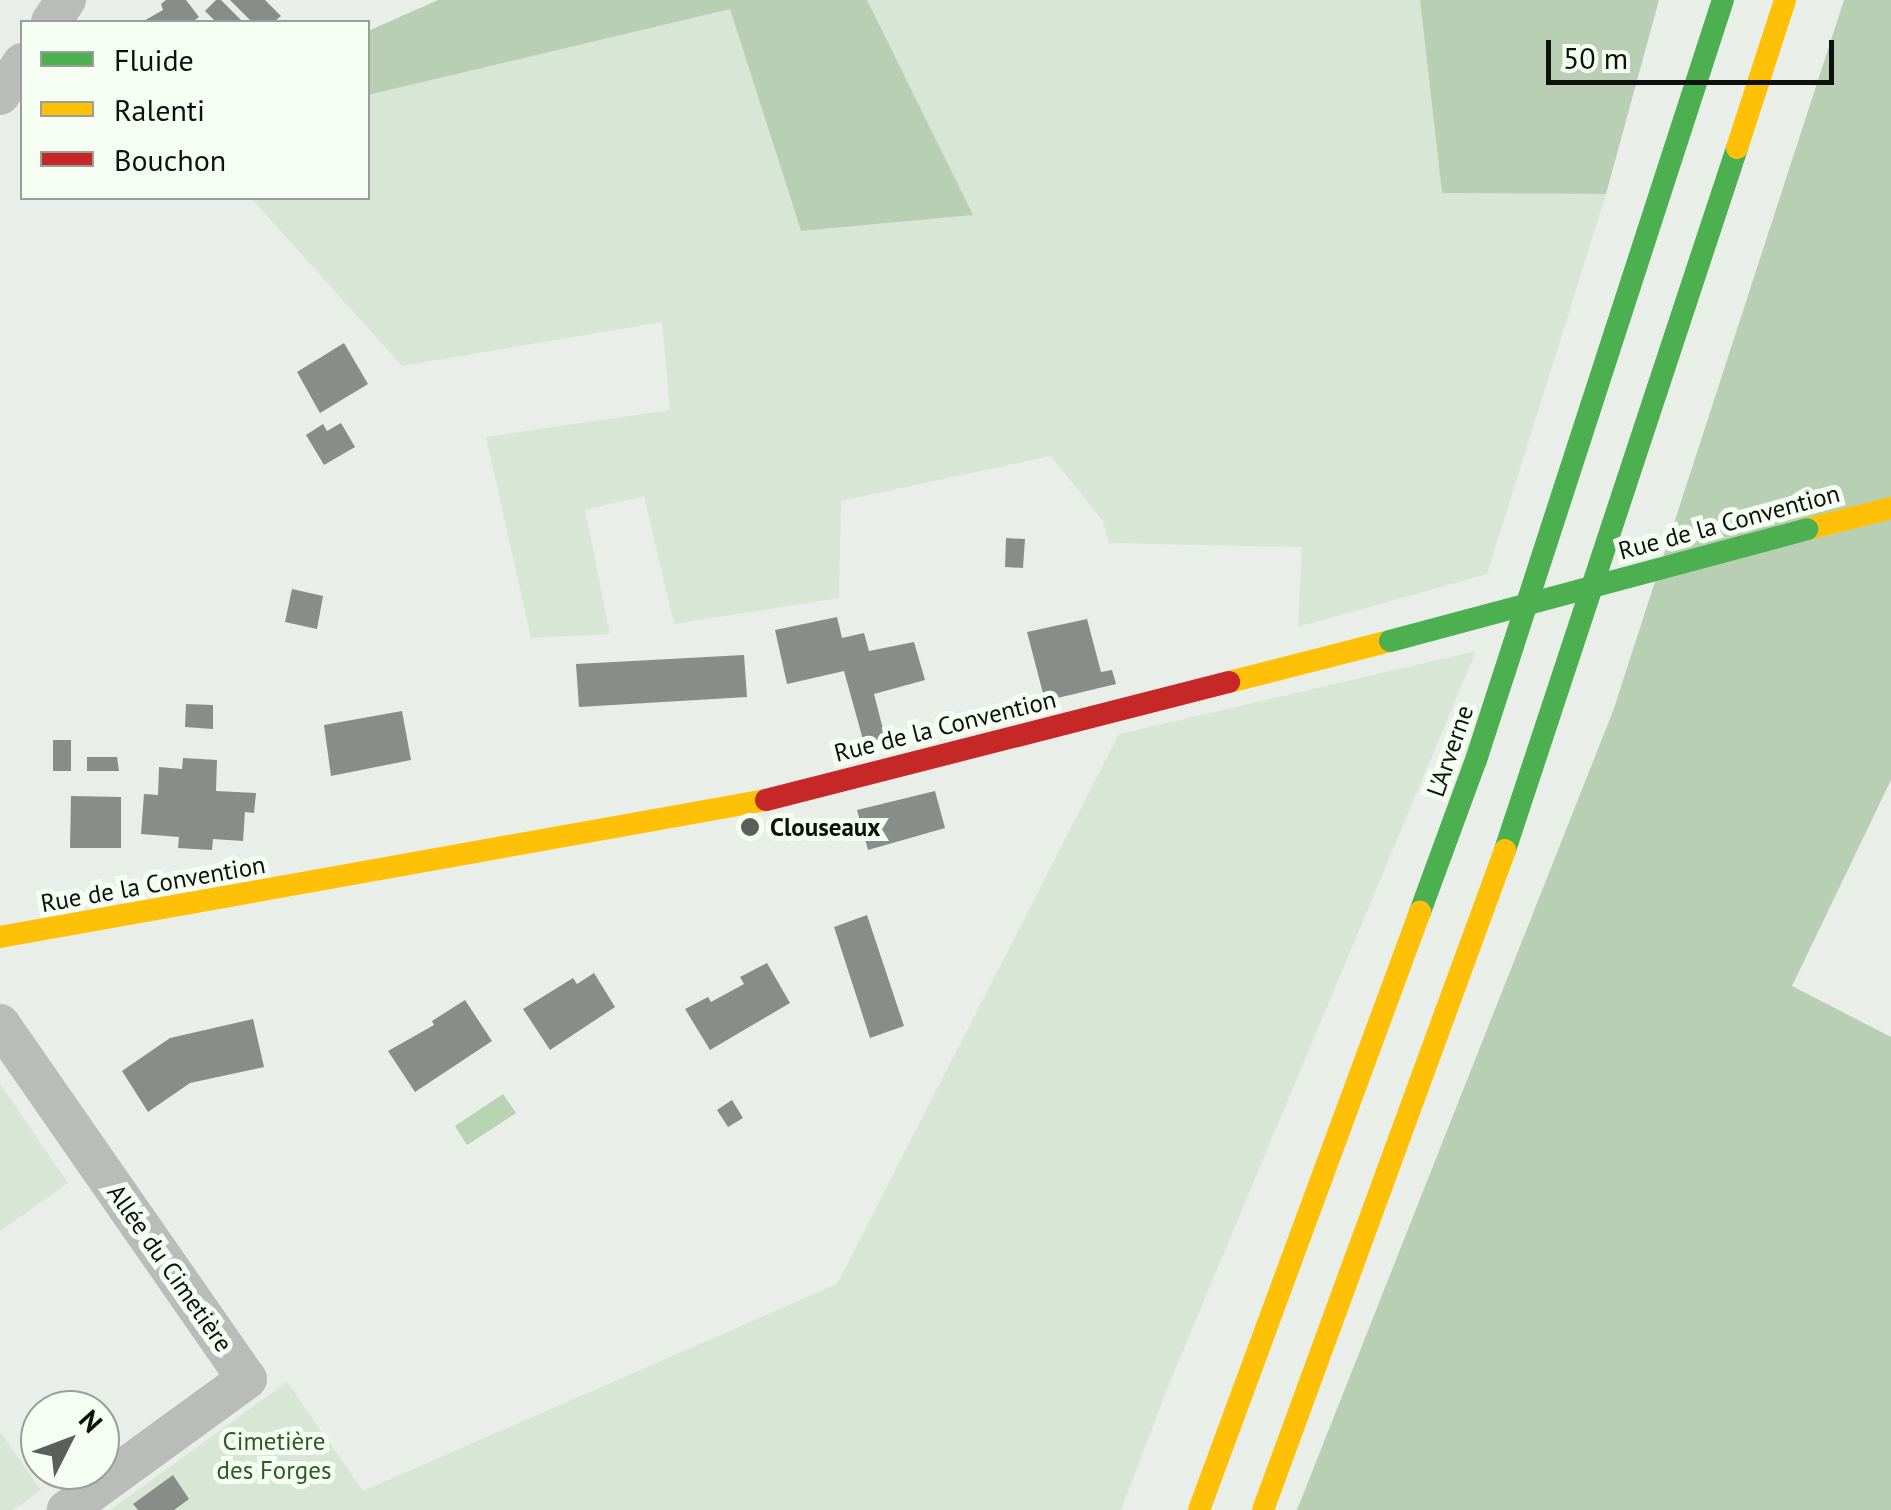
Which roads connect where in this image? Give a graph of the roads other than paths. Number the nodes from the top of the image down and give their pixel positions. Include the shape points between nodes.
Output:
1 (1724, 0) edge
2 (1786, 0) edge
3 (20, 66) edge
4 (0, 95) edge
5 (1891, 508) edge
6 (0, 937) edge
7 (0, 1024) edge
8 (67, 1510) edge
9 (1200, 1510) edge
10 (1262, 1510) edge

1 - 9 main road, L'Arverne via 1476,760
2 - 10 main road via 1541,750
3 - 4 street
5 - 6 main road, Rue de la Convention, bridge via 756,803
7 - 8 street, Allée du Cimetière via 247,1379

